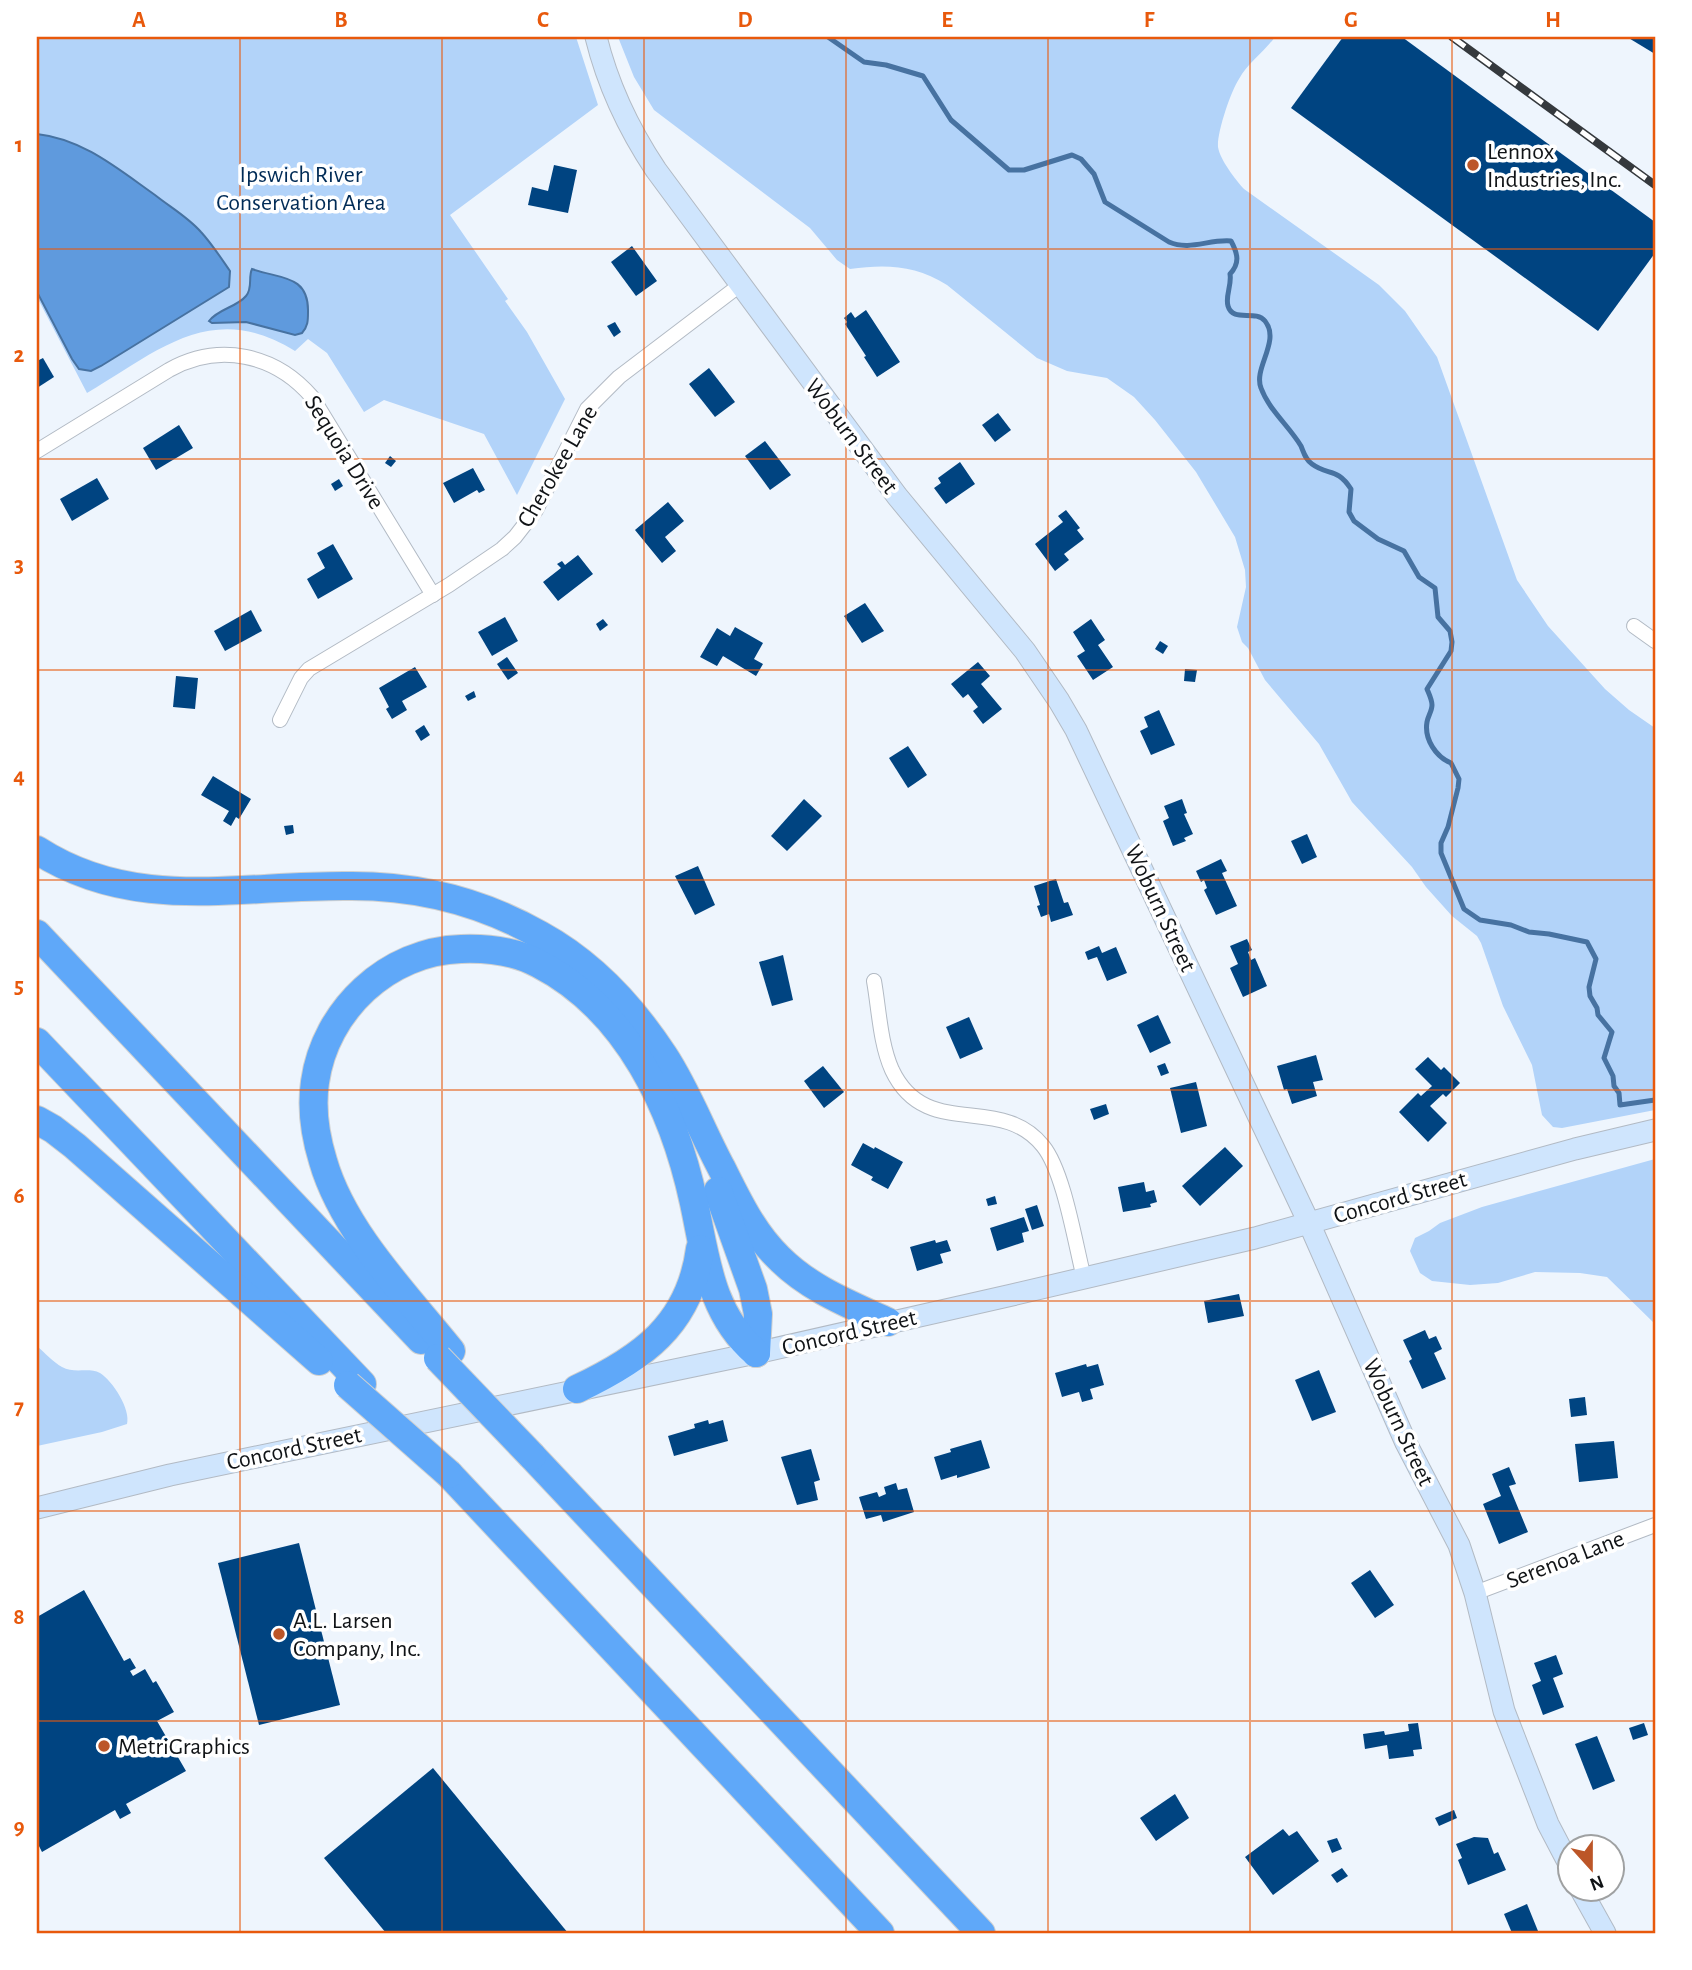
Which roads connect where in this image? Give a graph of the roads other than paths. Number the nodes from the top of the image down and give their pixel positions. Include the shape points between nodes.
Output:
1 (596, 37) edge
2 (740, 285) junction
3 (37, 451) edge
4 (433, 595) junction
5 (1634, 626) dead end
6 (1655, 641) edge
7 (280, 720) dead end
8 (37, 850) edge
9 (37, 934) edge
10 (874, 981) dead end
11 (37, 1042) edge
12 (696, 1119) junction
13 (37, 1120) edge
14 (1655, 1130) edge
15 (1309, 1223) junction
16 (701, 1243) junction
17 (1084, 1278) junction
18 (888, 1322) junction
19 (756, 1353) junction
20 (444, 1354) junction
21 (355, 1384) junction
22 (577, 1389) junction
23 (37, 1508) edge
24 (1655, 1525) edge
25 (1475, 1593) junction
26 (1556, 1839) edge
27 (1589, 1904) edge
28 (880, 1933) edge
29 (981, 1933) edge
30 (1605, 1933) edge

1 - 2 street, Woburn Street via 614,96 640,147
2 - 4 street, Cherokee Lane via 602,393 580,418 536,510 521,530 483,564
2 - 15 street, Woburn Street via 897,496 1007,629 1059,701 1114,807
3 - 4 street, Sequoia Drive via 188,361 219,354 261,360 289,375 312,397
4 - 7 street, Cherokee Lane via 309,669
5 - 6 street
8 - 12 highway via 84,874 149,890 389,887 438,895 496,913 561,947 607,986 664,1057
9 - 20 highway
10 - 17 street via 888,1061 909,1093 942,1113 990,1116 1014,1123 1034,1136 1049,1154 1059,1176
11 - 21 highway
12 - 18 highway via 747,1217 778,1257 821,1291
12 - 19 highway via 753,1289 758,1314
13 - 21 highway via 75,1146
14 - 15 street, Concord Street
15 - 17 street, Concord Street
15 - 25 street, Woburn Street via 1406,1443 1460,1545
16 - 19 highway via 727,1320
16 - 20 highway via 684,1163 666,1108 639,1059 588,999 553,971 502,951 452,949 408,961 372,983 337,1022 317,1071 314,1124 323,1162 347,1215
16 - 22 highway via 690,1287 664,1332 631,1361
17 - 18 street, Concord Street
18 - 19 street, Concord Street
19 - 22 street, Concord Street
20 - 29 highway, bridge via 676,1612
21 - 28 highway, bridge via 449,1474
22 - 23 street, Concord Street via 183,1472
24 - 25 street, Serenoa Lane
25 - 26 street, Woburn Street via 1512,1734
27 - 30 street

